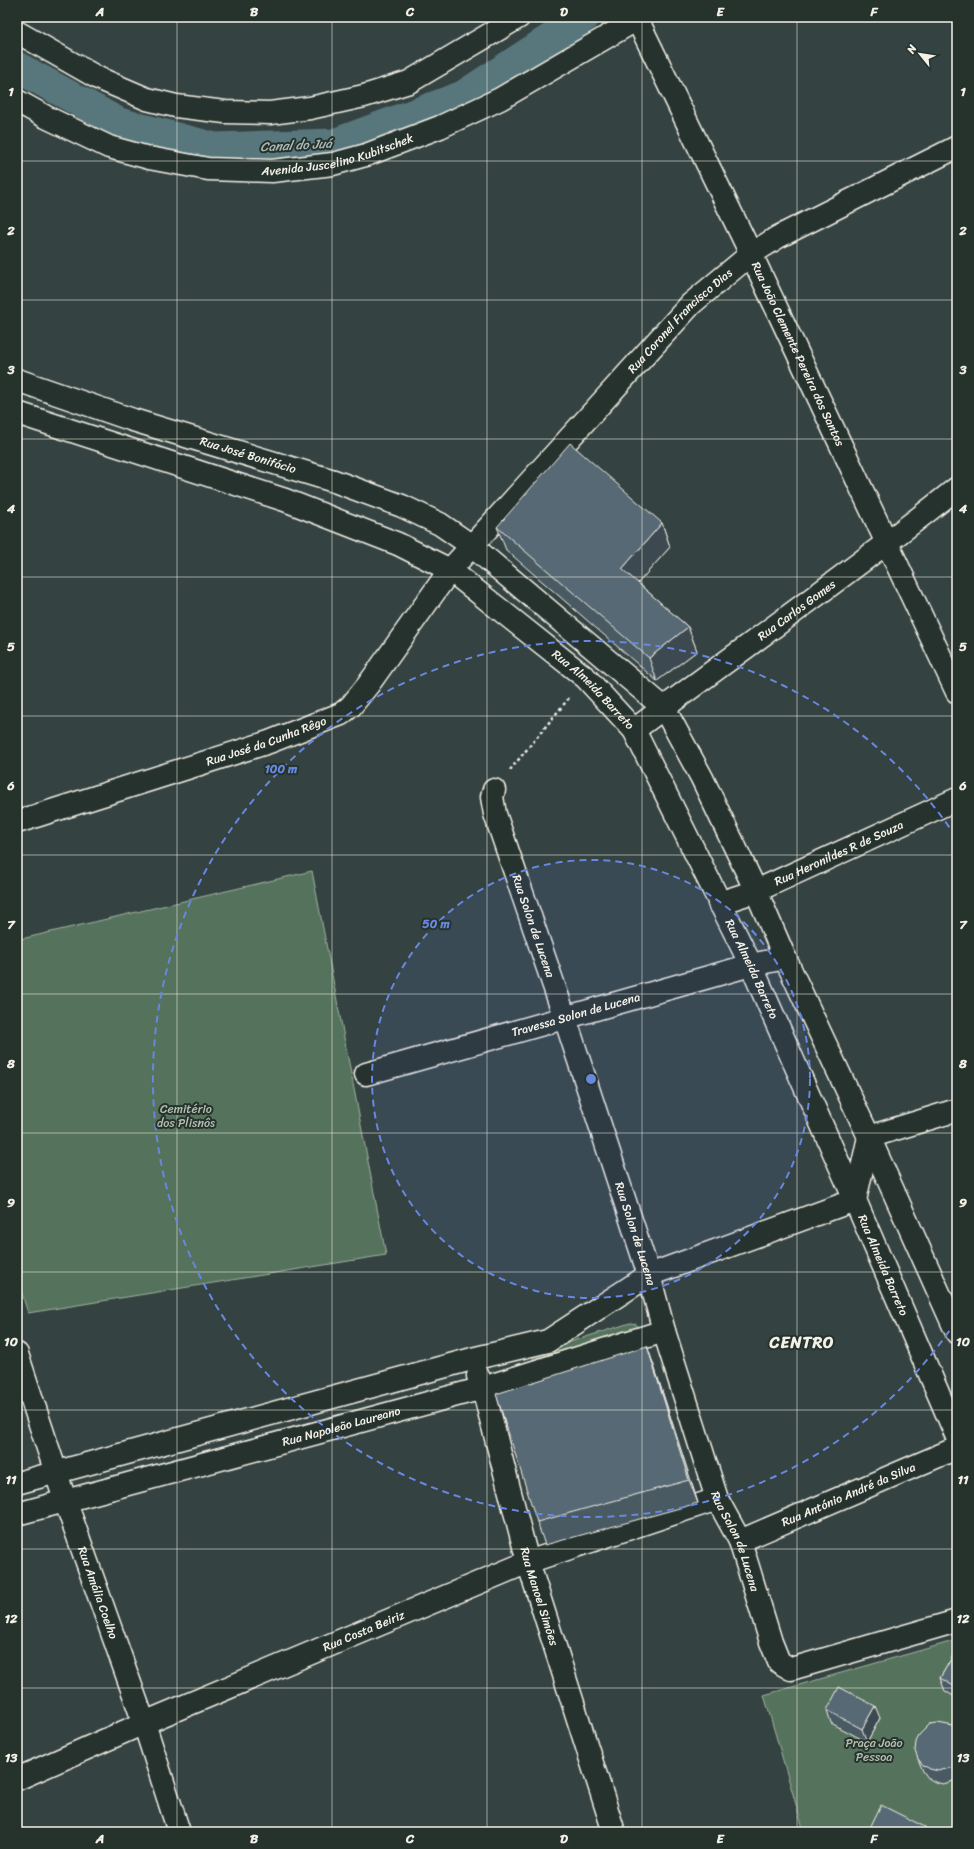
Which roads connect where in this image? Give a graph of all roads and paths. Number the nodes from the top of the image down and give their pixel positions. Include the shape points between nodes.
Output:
1 (519, 17) edge
2 (638, 18) edge
3 (17, 32) edge
4 (17, 101) edge
5 (957, 148) edge
6 (751, 254) junction
7 (17, 380) edge
8 (17, 413) edge
9 (133, 420) junction
10 (123, 448) junction
11 (957, 488) edge
12 (887, 544) junction
13 (472, 546) junction
14 (450, 570) junction
15 (586, 678) junction
16 (957, 692) edge
17 (664, 708) junction
18 (634, 730) junction
19 (494, 790) joint
20 (957, 799) edge
21 (17, 822) edge
22 (756, 891) junction
23 (720, 903) junction
24 (785, 958) junction
25 (751, 965) junction
26 (565, 1018) junction
27 (366, 1074) dead end
28 (957, 1110) edge
29 (869, 1137) junction
30 (855, 1200) junction
31 (649, 1275) junction
32 (664, 1331) junction
33 (957, 1333) edge
34 (17, 1354) edge
35 (472, 1359) junction
36 (483, 1388) junction
37 (957, 1437) edge
38 (957, 1448) edge
39 (56, 1471) junction
40 (17, 1483) edge
41 (717, 1499) junction
42 (65, 1500) junction
43 (17, 1514) edge
44 (740, 1541) junction
45 (528, 1562) junction
46 (957, 1621) edge
47 (144, 1723) junction
48 (17, 1779) edge
49 (179, 1832) edge
50 (614, 1832) edge

1 - 3 street via 409,82 310,108 270,113 226,112 176,106 147,99 98,78
2 - 4 street, Avenida Juscelino Kubitschek via 500,99 440,127 366,155 333,164 272,171 208,169 150,158 109,146
2 - 6 street, Rua João Clemente Pereira dos Santos
5 - 6 street, Rua Coronel Francisco Dias via 778,237
6 - 12 street, Rua João Clemente Pereira dos Santos
6 - 13 street, Rua Coronel Francisco Dias via 691,304
7 - 9 street, Rua José Bonifácio
8 - 10 street
9 - 10 street
9 - 13 street, Rua José Bonifácio via 340,484 402,506 440,524
10 - 14 street via 285,500 398,544
11 - 12 street, Rua Carlos Gomes
12 - 16 street, Rua João Clemente Pereira dos Santos
12 - 17 street, Rua Carlos Gomes
13 - 14 street, Rua Coronel Francisco Dias
13 - 17 street
14 - 15 street, Rua Almeida Barreto
14 - 21 street, Rua José da Cunha Rêgo via 368,685 341,714 270,742
15 - 18 street, Rua Almeida Barreto
15 - 19 path
17 - 18 street, Rua Carlos Gomes
17 - 22 street via 702,778
18 - 23 street, Rua Almeida Barreto
19 - 26 street, Rua Solon de Lucena via 492,797 495,814
20 - 22 street, Rua Heronildes R de Souza
22 - 23 street, Rua Heronildes R de Souza
22 - 24 street
23 - 25 street, Rua Almeida Barreto
24 - 25 street, Travessa Solon de Lucena
24 - 29 street
25 - 26 street, Travessa Solon de Lucena
25 - 30 street, Rua Almeida Barreto
26 - 27 street, Travessa Solon de Lucena
26 - 31 street, Rua Solon de Lucena
28 - 29 street
29 - 30 street
29 - 33 street
30 - 31 street
30 - 37 street, Rua Almeida Barreto
31 - 32 street, Rua Solon de Lucena
31 - 35 street via 548,1341
32 - 36 street, Rua Napoleão Laureano
32 - 41 street, Rua Solon de Lucena
34 - 39 street, Rua Amália Coelho
35 - 36 street, Rua Manoel Simões
35 - 39 street
36 - 42 street, Rua Napoleão Laureano
36 - 45 street, Rua Manoel Simões
38 - 44 street, Rua António André da Silva
39 - 40 street
39 - 42 street, Rua Amália Coelho
41 - 44 street, Rua Solon de Lucena
41 - 45 street, Rua Costa Beiriz
42 - 43 street, Rua Napoleão Laureano
42 - 47 street, Rua Amália Coelho
44 - 46 street, Rua Solon de Lucena via 771,1642 779,1662 791,1669
45 - 47 street, Rua Costa Beiriz
45 - 50 street, Rua Manoel Simões
47 - 48 street, Rua Costa Beiriz
47 - 49 street, Rua Amália Coelho

